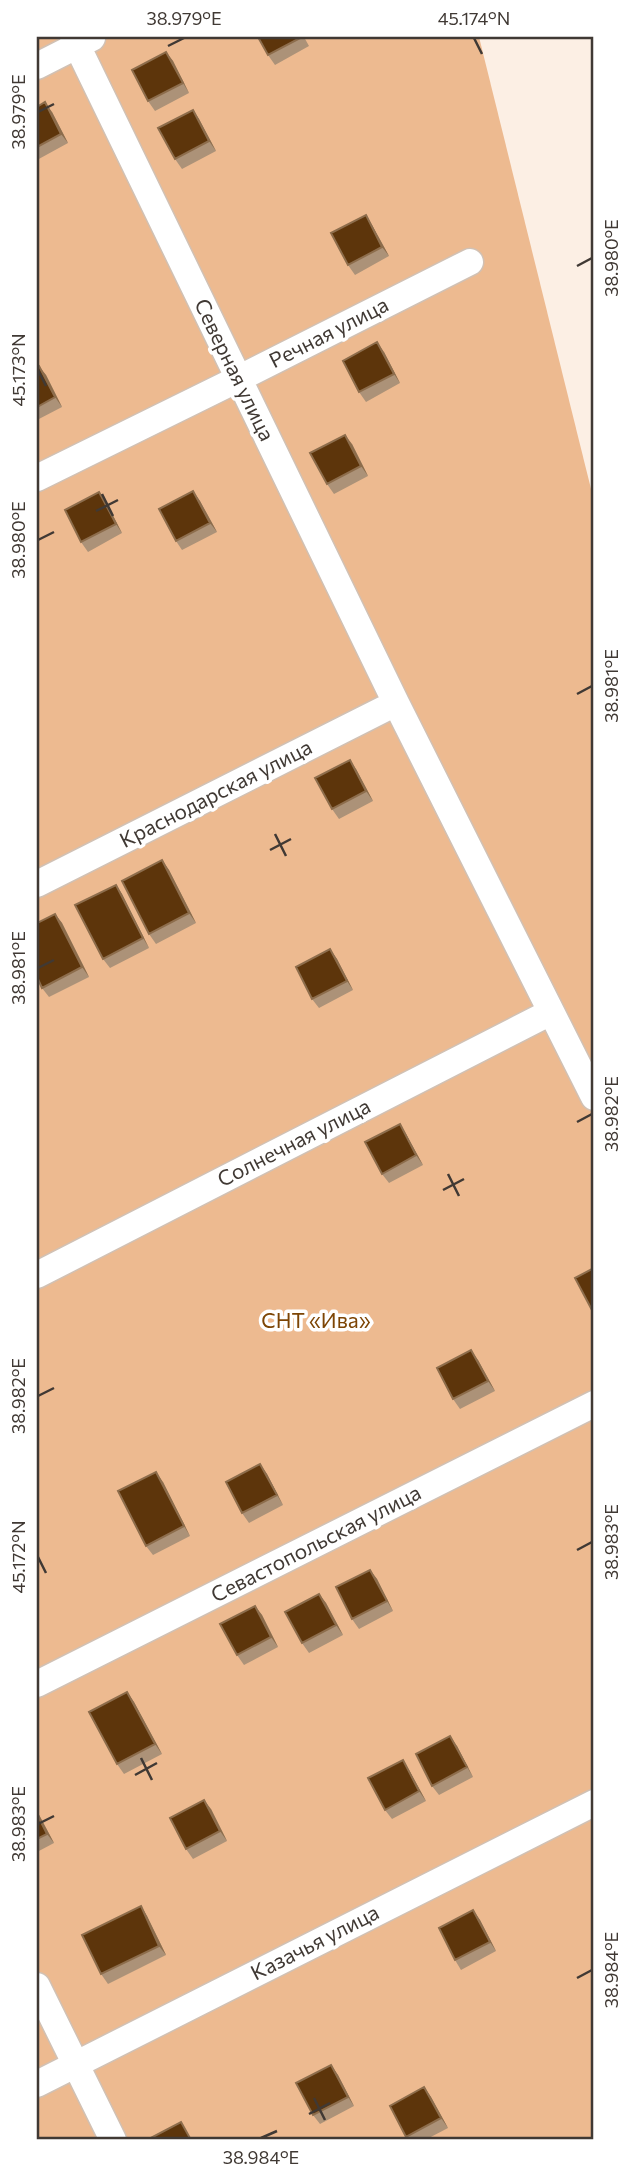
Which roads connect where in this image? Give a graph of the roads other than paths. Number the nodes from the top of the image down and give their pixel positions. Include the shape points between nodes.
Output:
1 (81, 39) edge
2 (37, 66) edge
3 (470, 262) dead end
4 (238, 379) junction
5 (37, 478) edge
6 (396, 703) junction
7 (37, 884) edge
8 (551, 1012) junction
9 (594, 1097) edge
10 (37, 1275) edge
11 (594, 1404) edge
12 (37, 1684) edge
13 (594, 1803) edge
14 (37, 1986) edge
15 (74, 2064) junction
16 (37, 2084) edge
17 (113, 2140) edge

1 - 2 street
1 - 4 street, Северная улица
3 - 4 street, Речная улица
4 - 5 street, Речная улица
4 - 6 street, Северная улица
6 - 7 street, Краснодарская улица
6 - 8 street, Северная улица
8 - 9 street, Северная улица
8 - 10 street, Солнечная улица
11 - 12 street, Севастопольская улица
13 - 15 street, Казачья улица
14 - 15 street
15 - 16 street, Казачья улица
15 - 17 street

